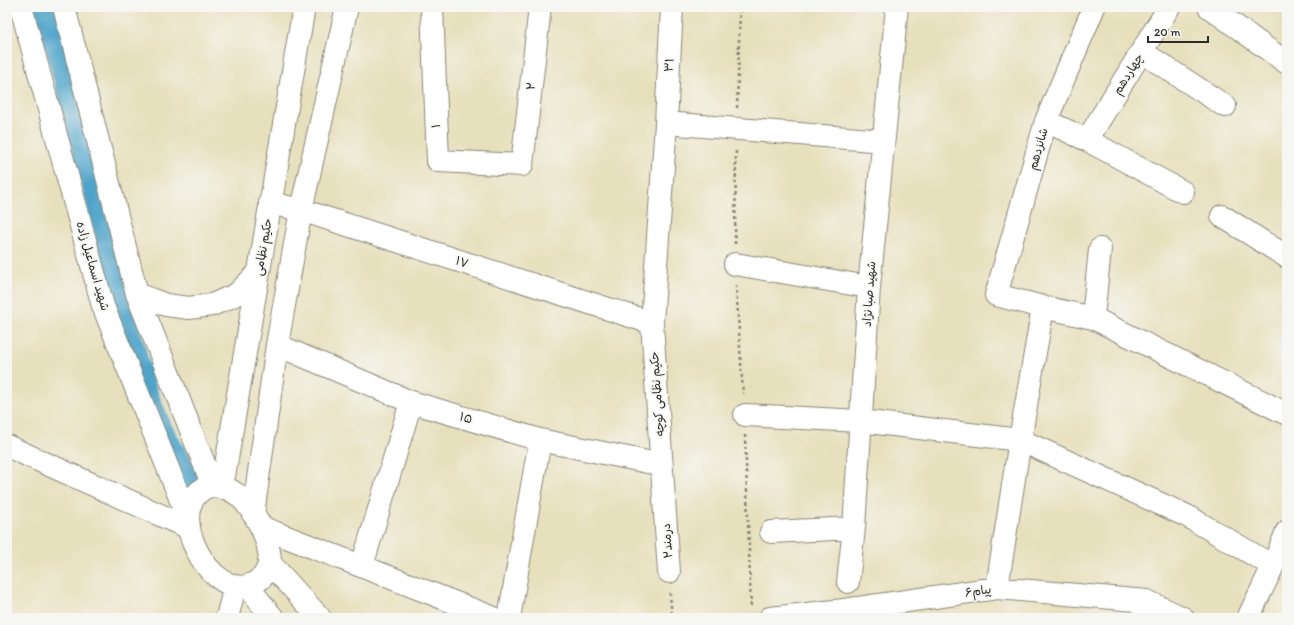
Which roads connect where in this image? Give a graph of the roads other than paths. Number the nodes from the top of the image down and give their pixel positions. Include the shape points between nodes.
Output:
1 (16, 7) edge
2 (21, 7) edge
3 (64, 7) edge
4 (304, 7) edge
5 (347, 7) edge
6 (432, 7) edge
7 (540, 7) edge
8 (672, 7) edge
9 (897, 7) edge
10 (1094, 7) edge
11 (1170, 7) edge
12 (1209, 7) edge
13 (7, 12) edge
14 (1142, 52) junction
15 (1287, 63) edge
16 (1225, 106) dead end
17 (1046, 121) junction
18 (666, 123) junction
19 (1087, 140) junction
20 (883, 141) junction
21 (522, 165) joint
22 (1183, 192) dead end
23 (270, 203) junction
24 (301, 210) junction
25 (1222, 216) dead end
26 (1100, 250) dead end
27 (1287, 257) edge
28 (734, 264) dead end
29 (258, 274) junction
30 (869, 287) junction
31 (137, 294) junction
32 (1043, 307) junction
33 (1093, 318) junction
34 (652, 323) junction
35 (277, 345) junction
36 (411, 402) junction
37 (1287, 414) edge
38 (745, 415) dead end
39 (860, 421) junction
40 (540, 440) junction
41 (1020, 440) junction
42 (7, 446) edge
43 (662, 465) junction
44 (217, 487) junction
45 (257, 521) junction
46 (189, 523) junction
47 (854, 528) junction
48 (1287, 530) edge
49 (771, 532) dead end
50 (269, 562) junction
51 (362, 566) junction
52 (1272, 566) junction
53 (669, 572) road end
54 (848, 582) dead end
55 (242, 586) junction
56 (997, 588) junction
57 (1145, 609) edge
58 (760, 614) edge
59 (227, 618) edge
60 (273, 618) edge
61 (320, 618) edge
62 (494, 618) edge
63 (509, 618) edge
64 (1183, 618) edge
65 (1248, 618) edge

1 - 13 street
2 - 46 street, شهید اسماعیل زاده via 103,306
3 - 31 street
4 - 23 street, حکیم نظامی
5 - 24 street
6 - 21 street, ۱ via 438,161
7 - 21 street, ۲
8 - 18 street, ۳۱
9 - 20 street, شهید صبا نژاد
10 - 17 street, شانزدهم
11 - 14 street, چهاردهم
12 - 15 street
14 - 16 street
14 - 19 street, چهاردهم
17 - 19 street
17 - 32 street, شانزدهم via 996,295
18 - 20 street
18 - 34 street, ۳۱
19 - 22 street
20 - 30 street, شهید صبا نژاد
23 - 24 street, ۱۷
23 - 29 street, حکیم نظامی
24 - 34 street, ۱۷
24 - 35 street
25 - 27 street
26 - 33 street
28 - 30 street
29 - 31 street via 237,294 212,306 166,306
29 - 44 street, حکیم نظامی
30 - 39 street, شهید صبا نژاد
31 - 44 street
32 - 33 street
32 - 41 street
33 - 37 street
34 - 43 street, حکیم نظامی کوچه
35 - 36 street, ۱۵
35 - 45 street
36 - 40 street, ۱۵
36 - 51 street
38 - 39 street
39 - 41 street
39 - 47 street, شهید صبا نژاد
40 - 43 street, ۱۵
40 - 63 street
41 - 52 street via 1187,516
41 - 56 street
42 - 46 street
43 - 53 street, درمند۲
44 - 45 street via 230,490 239,496
44 - 46 street via 203,489 192,499
45 - 50 street via 270,553
45 - 51 street
46 - 55 street via 196,549 204,562 224,581
47 - 49 street
47 - 54 street, شهید صبا نژاد
48 - 52 street
50 - 55 street via 260,580
50 - 61 street
51 - 62 street
52 - 65 street
55 - 59 street
55 - 60 street
56 - 57 street, ۶پیام
56 - 58 street, ۶پیام via 844,610
57 - 64 street, ۶پیام

